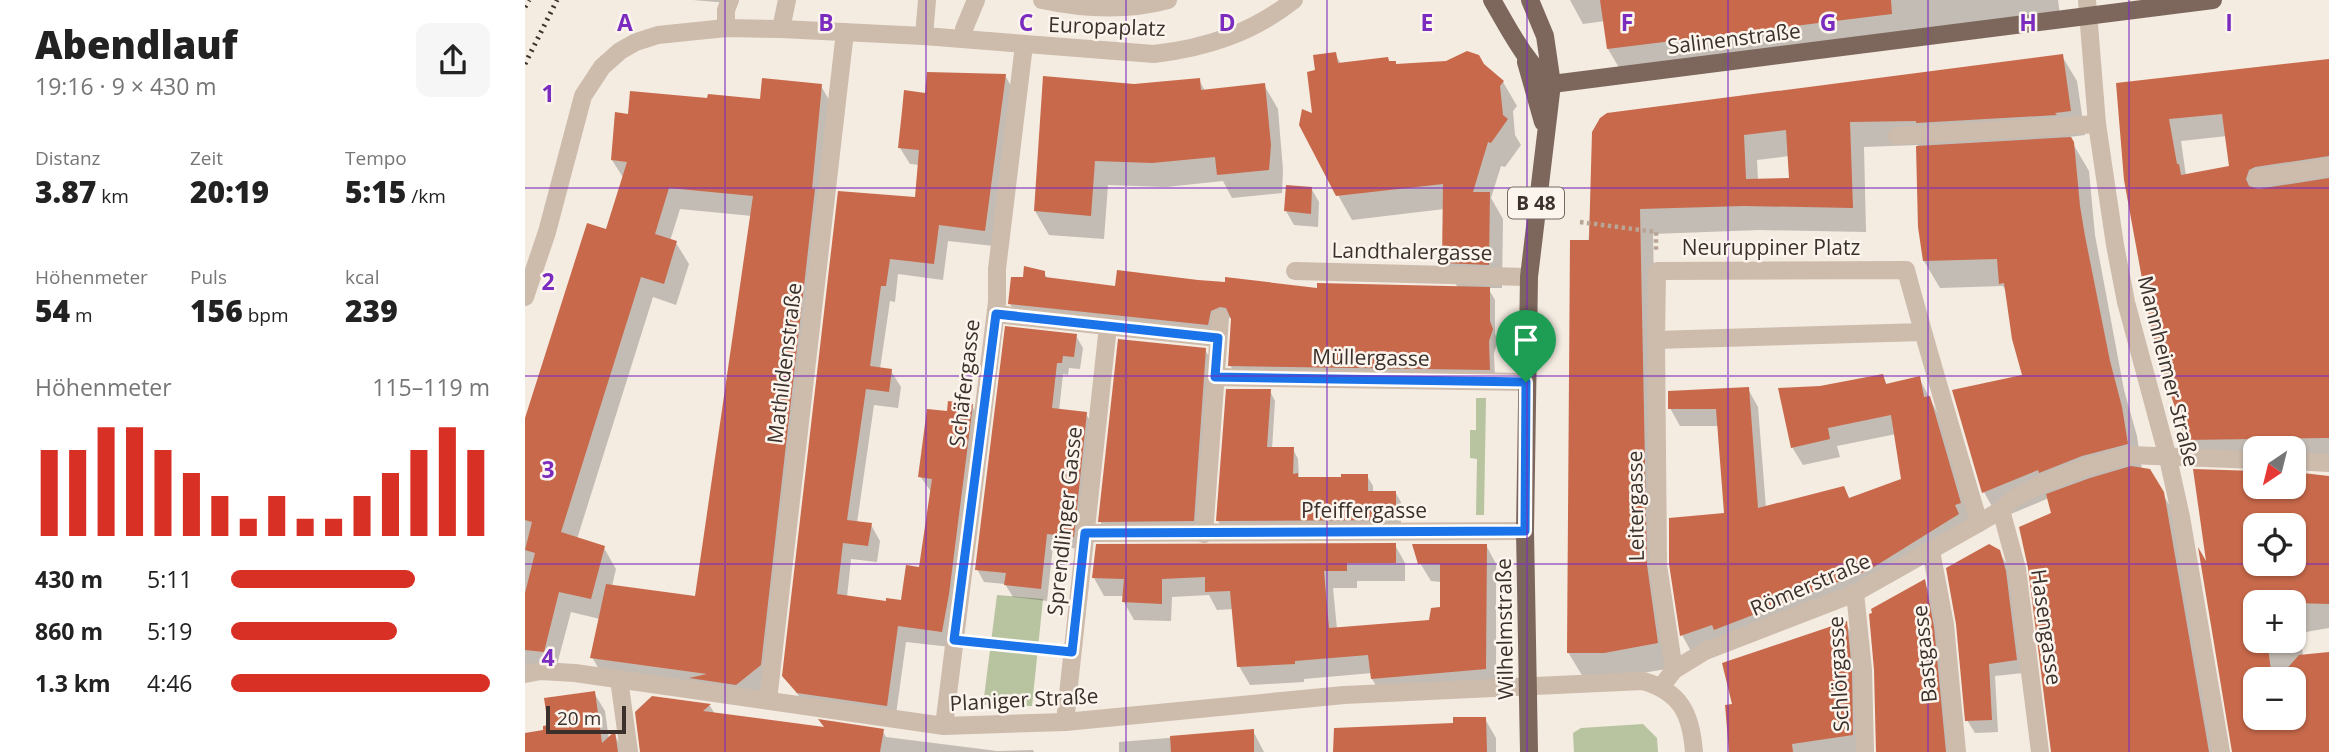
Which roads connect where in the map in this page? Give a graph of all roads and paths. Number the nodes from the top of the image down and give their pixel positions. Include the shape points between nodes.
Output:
1 (730, 0) edge
2 (787, 0) edge
3 (927, 0) edge
4 (976, 0) edge
5 (1042, 0) edge
6 (1294, 0) edge
7 (1492, 0) edge
8 (1530, 0) edge
9 (2213, 0) edge
10 (1160, 1) edge
11 (1099, 4) edge
12 (2088, 8) edge
13 (726, 28) junction
14 (781, 29) junction
15 (845, 32) junction
16 (924, 36) junction
17 (964, 39) junction
18 (1024, 45) junction
19 (1522, 49) junction
20 (1552, 84) junction
21 (2097, 124) junction
22 (1545, 129) junction
23 (1897, 136) dead end
24 (2329, 167) edge
25 (2257, 178) dead end
26 (1580, 222) dead end
27 (1295, 271) dead end
28 (1657, 271) junction
29 (1528, 277) junction
30 (525, 297) edge
31 (996, 314) junction
32 (1220, 318) dead end
33 (1108, 326) junction
34 (1923, 332) junction
35 (1218, 338) junction
36 (1656, 340) junction
37 (1215, 377) junction
38 (1526, 382) junction
39 (2168, 458) junction
40 (2243, 460) edge
41 (2307, 462) edge
42 (2329, 463) edge
43 (2001, 510) junction
44 (1979, 523) junction
45 (1525, 531) junction
46 (1085, 533) junction
47 (1204, 534) junction
48 (1931, 551) junction
49 (1855, 593) junction
50 (954, 640) junction
51 (1072, 652) junction
52 (1674, 670) junction
53 (525, 674) edge
54 (619, 679) junction
55 (1528, 685) junction
56 (1661, 687) junction
57 (768, 700) junction
58 (1065, 722) junction
59 (944, 726) junction
60 (629, 752) edge
61 (1529, 752) edge
62 (1694, 752) edge
63 (1865, 752) edge
64 (1957, 752) edge
65 (2040, 752) edge
66 (2221, 752) edge

1 - 13 street
2 - 14 street
3 - 16 street
4 - 17 street
5 - 11 street
6 - 18 street, Europaplatz via 1238,35 1183,51 1144,54
7 - 19 main road, Wilhelmstraße
8 - 20 main road, Wilhelmstraße via 1545,36
9 - 12 main road, Salinenstraße
10 - 11 street via 1126,8
12 - 20 main road, Salinenstraße
12 - 21 street, Mannheimer Straße
13 - 14 street, Europaplatz
13 - 30 street, Europaplatz via 636,42 602,67 583,96
14 - 15 street, Europaplatz
15 - 16 street, Europaplatz
15 - 57 street, Mathildenstraße
16 - 17 street, Europaplatz
17 - 18 street, Europaplatz
18 - 31 street, Schäfergasse via 997,269
19 - 20 main road, Wilhelmstraße
19 - 22 main road, Wilhelmstraße
20 - 22 main road, Wilhelmstraße / B 48
21 - 23 street
21 - 39 street, Mannheimer Straße via 2126,302
22 - 29 main road, Wilhelmstraße / B 48
24 - 25 street
26 - 28 path via 1656,232
27 - 29 street, Landthalergasse
28 - 34 street, Neuruppiner Platz via 1906,270
28 - 36 street, Neuruppiner Platz
29 - 38 main road, Wilhelmstraße / B 48
31 - 33 street
31 - 50 street, Schäfergasse
32 - 35 street
33 - 35 street
33 - 46 street, Sprendlinger Gasse
34 - 36 street
34 - 44 street
35 - 37 street
36 - 52 street, Leitergasse via 1658,565
37 - 38 street, Müllergasse
37 - 47 street
38 - 45 main road, Wilhelmstraße / B 48
39 - 40 street, Römerstraße
39 - 43 street, Römerstraße via 2130,455 2086,467 2014,498
39 - 66 street, Mannheimer Straße
41 - 42 street
43 - 44 street, Römerstraße
43 - 65 street, Hasengasse via 2017,569
44 - 48 street, Römerstraße
45 - 47 street, Pfeiffergasse
45 - 55 main road, Wilhelmstraße / B 48
46 - 47 street, Pfeiffergasse
46 - 51 street, Sprendlinger Gasse
48 - 49 street, Römerstraße
48 - 64 street, Bastgasse via 1945,625
49 - 52 street, Römerstraße via 1705,651
49 - 63 street, Schlörgasse
50 - 51 path
50 - 59 street, Schäfergasse
51 - 58 street, Sprendlinger Gasse
52 - 56 street, Römerstraße
53 - 54 street, Planiger Straße via 558,671
54 - 57 street, Planiger Straße
54 - 60 street
55 - 56 street, Planiger Straße via 1643,681
55 - 58 street, Planiger Straße via 1344,695
55 - 61 main road, Wilhelmstraße / B 48
56 - 62 street via 1687,714
57 - 59 street, Planiger Straße
58 - 59 street, Planiger Straße

